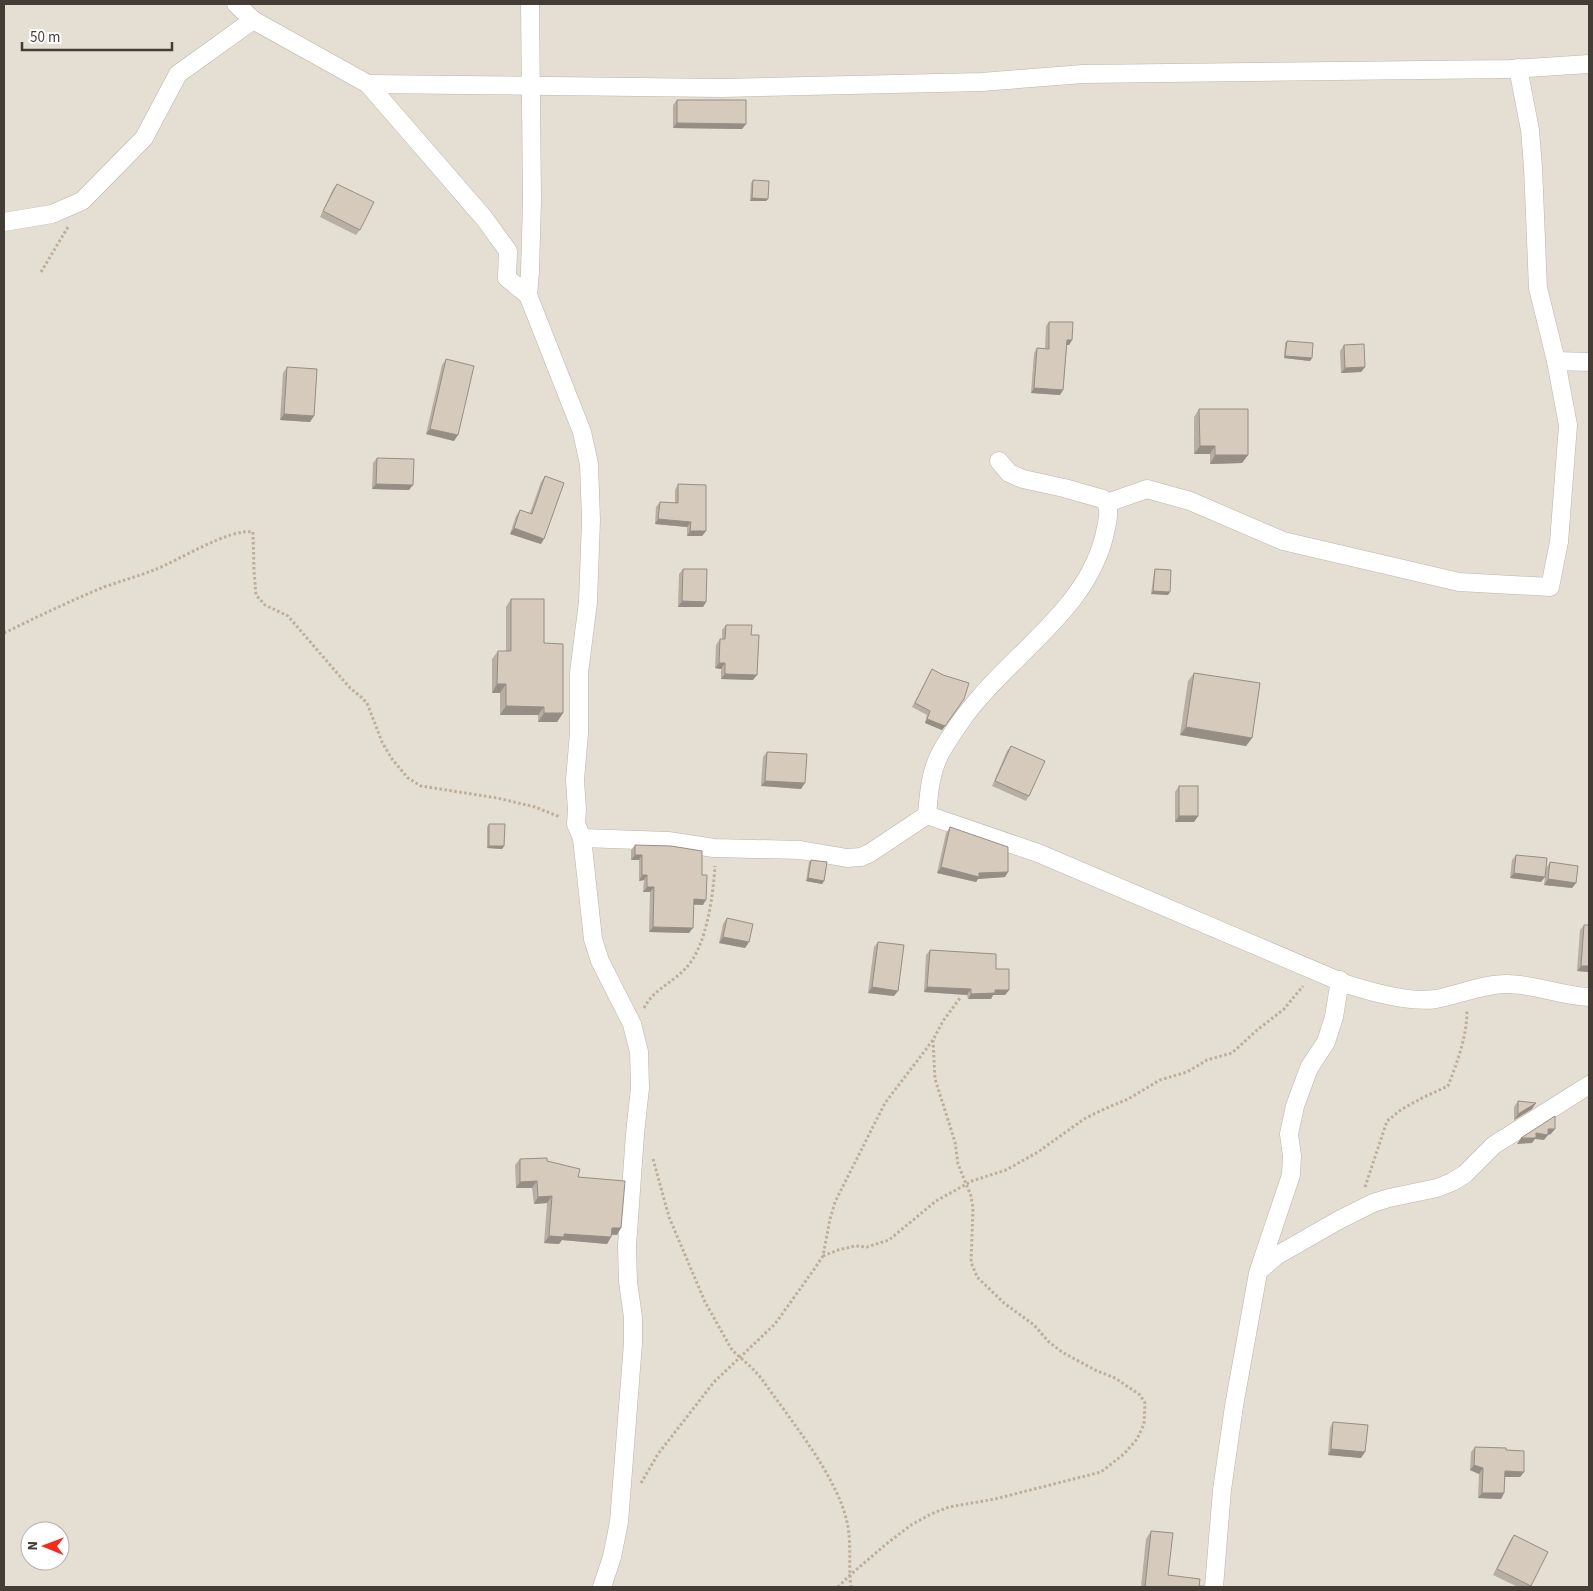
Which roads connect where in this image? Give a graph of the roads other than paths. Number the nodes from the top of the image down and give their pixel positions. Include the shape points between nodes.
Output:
1 (236, 4) edge
2 (530, 4) edge
3 (252, 20) junction
4 (1589, 64) edge
5 (1518, 68) junction
6 (368, 84) junction
7 (530, 87) junction
8 (4, 222) edge
9 (528, 295) junction
10 (1556, 361) junction
11 (1589, 362) edge
12 (999, 460) dead end
13 (1107, 503) junction
14 (927, 815) junction
15 (579, 831) junction
16 (1340, 980) junction
17 (1589, 997) edge
18 (1589, 1085) edge
19 (1258, 1273) junction
20 (602, 1587) edge
21 (1214, 1587) edge

1 - 3 street
2 - 7 street
3 - 6 street
3 - 8 street via 178,74 144,138 82,201 52,214
4 - 5 street
5 - 7 street via 1083,74 982,82 722,88
5 - 10 street via 1530,130 1538,288
6 - 7 street
6 - 9 street via 484,218 508,251 507,278
7 - 9 street via 532,200
9 - 15 street via 582,432 589,464 588,602 580,674 575,780
10 - 11 street
10 - 13 street via 1568,425 1560,542 1550,587 1459,582 1283,541 1190,501 1147,489
12 - 13 street via 1009,473 1023,479 1103,499
13 - 14 street via 1105,533 1094,567 1039,638 980,696 941,753 931,776
14 - 15 street via 870,853 847,858 800,850 714,848
14 - 16 street via 1038,853
15 - 20 street via 593,940 632,1024 639,1052 640,1088 627,1246 633,1343 619,1522
16 - 17 street via 1370,992 1413,998 1434,999 1504,984 1528,985
16 - 19 street via 1326,1042 1309,1068 1295,1106 1289,1134 1291,1175
18 - 19 street via 1494,1146 1452,1182 1368,1205 1276,1256
19 - 21 street via 1222,1490

